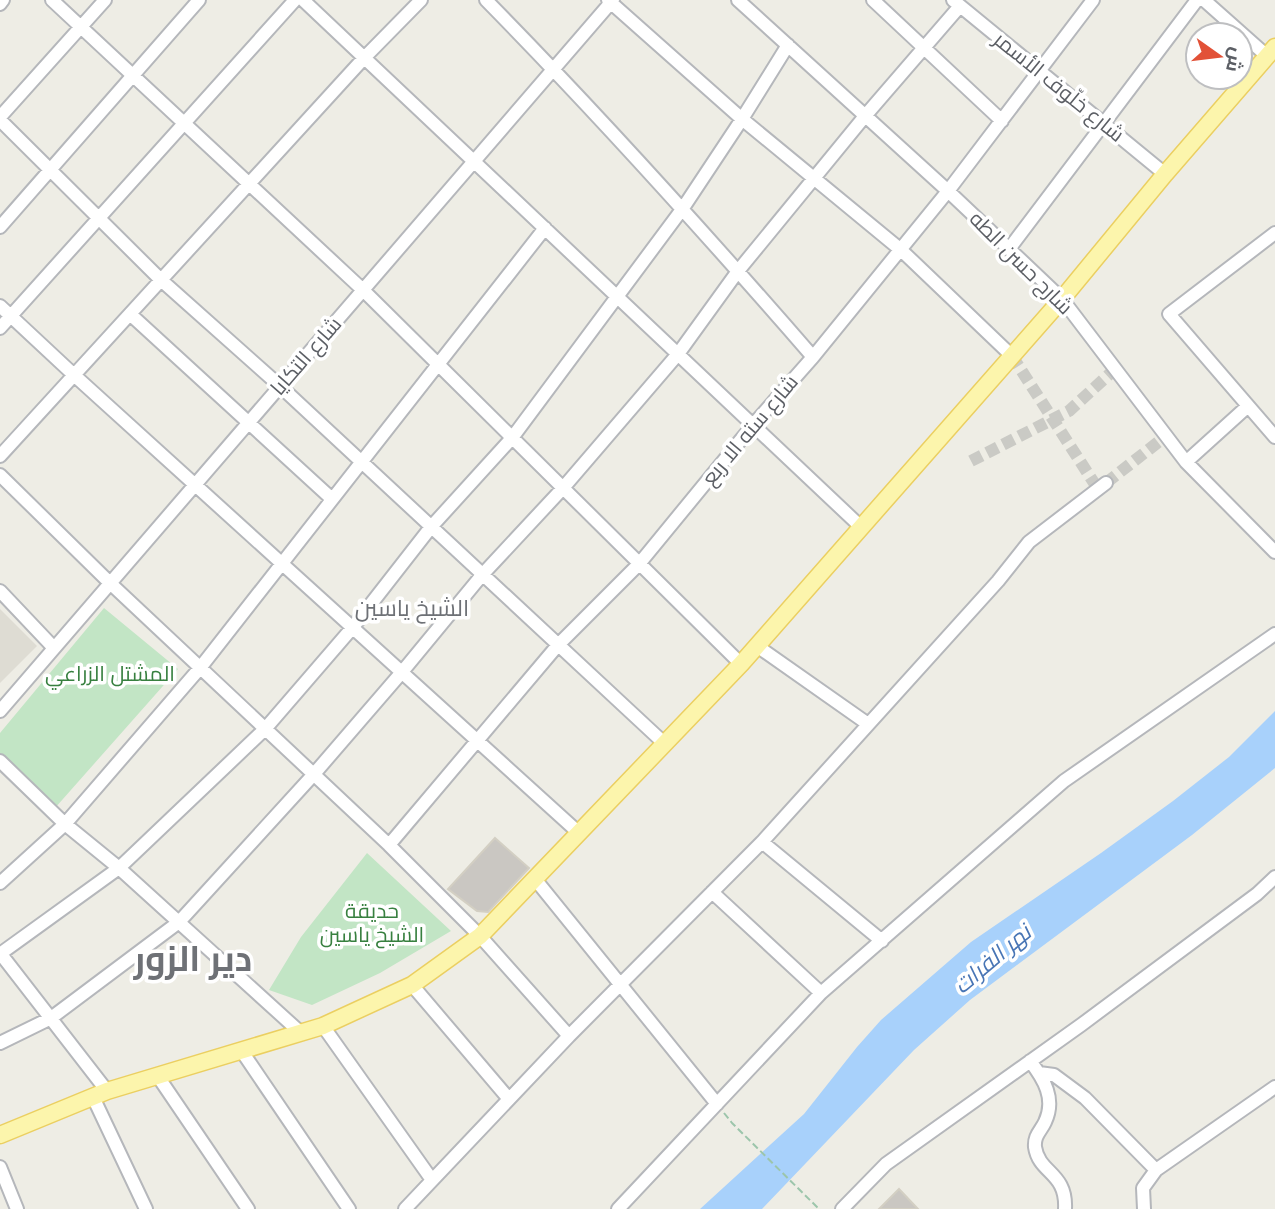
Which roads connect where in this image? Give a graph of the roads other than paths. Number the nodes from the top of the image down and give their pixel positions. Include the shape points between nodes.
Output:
1 (52, 0) edge
2 (105, 0) edge
3 (199, 0) edge
4 (295, 0) edge
5 (303, 0) edge
6 (421, 0) edge
7 (486, 0) edge
8 (738, 0) edge
9 (873, 0) edge
10 (1093, 0) edge
11 (1197, 0) edge
12 (1204, 0) edge
13 (610, 1) edge
14 (957, 3) edge
15 (81, 27) junction
16 (788, 45) junction
17 (925, 48) junction
18 (1271, 52) edge
19 (364, 58) junction
20 (554, 69) junction
21 (1040, 71) junction
22 (133, 75) junction
23 (865, 116) junction
24 (0, 118) edge
25 (742, 119) junction
26 (1002, 121) junction
27 (185, 123) junction
28 (1104, 123) junction
29 (474, 161) junction
30 (50, 170) junction
31 (1165, 174) junction
32 (815, 178) junction
33 (249, 183) junction
34 (948, 191) junction
35 (683, 208) junction
36 (99, 218) junction
37 (0, 227) edge
38 (545, 228) junction
39 (1275, 233) edge
40 (1009, 249) junction
41 (901, 250) junction
42 (738, 271) junction
43 (161, 280) junction
44 (363, 289) junction
45 (618, 297) junction
46 (1062, 299) junction
47 (0, 306) edge
48 (130, 314) junction
49 (11, 316) junction
50 (0, 328) edge
51 (678, 354) junction
52 (1012, 356) junction
53 (813, 357) junction
54 (438, 364) junction
55 (74, 375) junction
56 (280, 386) junction
57 (1248, 406) junction
58 (248, 423) junction
59 (753, 425) junction
60 (1275, 437) edge
61 (512, 438) junction
62 (0, 456) edge
63 (361, 462) junction
64 (1186, 462) junction
65 (0, 475) edge
66 (1106, 483) tunnel mouth
67 (195, 484) junction
68 (563, 488) junction
69 (332, 499) junction
70 (431, 527) junction
71 (861, 527) junction
72 (1275, 552) edge
73 (282, 563) junction
74 (639, 564) junction
75 (482, 575) junction
76 (110, 583) junction
77 (0, 591) edge
78 (353, 627) junction
79 (1275, 634) edge
80 (558, 645) junction
81 (757, 646) junction
82 (54, 648) junction
83 (741, 664) junction
84 (200, 668) junction
85 (402, 672) junction
86 (0, 711) edge
87 (869, 724) junction
88 (265, 729) junction
89 (478, 741) junction
90 (665, 744) junction
91 (0, 761) edge
92 (314, 774) junction
93 (65, 824) junction
94 (579, 833) junction
95 (762, 842) junction
96 (389, 845) junction
97 (119, 867) junction
98 (1275, 877) edge
99 (535, 879) junction
100 (0, 883) edge
101 (712, 892) junction
102 (179, 922) junction
103 (481, 936) junction
104 (882, 941) junction
105 (0, 954) edge
106 (621, 984) junction
107 (412, 985) junction
108 (821, 993) junction
109 (51, 1018) junction
110 (323, 1026) junction
111 (301, 1032) junction
112 (569, 1036) junction
113 (0, 1043) edge
114 (241, 1050) junction
115 (1030, 1061) junction
116 (1039, 1073) junction
117 (157, 1075) junction
118 (1275, 1087) edge
119 (100, 1094) junction
120 (509, 1099) junction
121 (717, 1104) junction
122 (0, 1135) edge
123 (0, 1167) edge
124 (1156, 1170) junction
125 (432, 1180) junction
126 (17, 1209) edge
127 (146, 1209) edge
128 (248, 1209) edge
129 (349, 1209) edge
130 (404, 1209) edge
131 (618, 1209) edge
132 (842, 1209) edge
133 (1065, 1209) edge
134 (1144, 1209) edge

1 - 15 street
2 - 15 street
3 - 22 street
4 - 27 street
5 - 19 street
6 - 19 street
7 - 20 street
8 - 16 street, شارح حسن الطه
9 - 17 street
10 - 21 street, شارع سته الا ربع
11 - 28 street
12 - 18 street
13 - 20 street, شارع التكايا
13 - 25 street
14 - 17 street
14 - 21 street, شارع خلّوف الأسمر
15 - 22 street
15 - 24 street
16 - 23 street, شارح حسن الطه
16 - 25 street
17 - 23 street
17 - 26 street
18 - 31 main road
19 - 29 street
19 - 33 street
20 - 29 street, شارع التكايا
20 - 35 street
21 - 26 street, شارع سته الا ربع
21 - 28 street, شارع خلّوف الأسمر
22 - 27 street
22 - 30 street
23 - 32 street
23 - 34 street, شارح حسن الطه
24 - 30 street
25 - 32 street
25 - 35 street
26 - 34 street, شارع سته الا ربع
27 - 33 street
27 - 36 street
28 - 31 street, شارع خلّوف الأسمر
28 - 40 street
29 - 38 street
29 - 44 street, شارع التكايا
30 - 36 street
30 - 37 street
31 - 46 main road
32 - 41 street
32 - 42 street
33 - 43 street
33 - 44 street
34 - 40 street, شارح حسن الطه
34 - 41 street, شارع سته الا ربع
35 - 42 street
35 - 45 street
36 - 43 street
36 - 49 street
38 - 45 street
38 - 54 street
39 - 57 street via 1169,314
40 - 46 street, شارح حسن الطه
41 - 52 street
41 - 53 street, شارع سته الا ربع
42 - 51 street
42 - 53 street
43 - 48 street
43 - 56 street
44 - 54 street
44 - 56 street, شارع التكايا
45 - 51 street
45 - 61 street
46 - 52 main road
46 - 64 street, شارح حسن الطه
47 - 49 street
48 - 55 street
48 - 58 street
49 - 50 street
49 - 55 street
51 - 59 street
51 - 68 street
52 - 71 main road
53 - 59 street, شارع سته الا ربع
54 - 61 street
54 - 63 street
55 - 62 street
55 - 67 street
56 - 58 street, شارع التكايا
56 - 63 street
57 - 60 street
57 - 64 street
58 - 67 street, شارع التكايا
58 - 69 street
59 - 71 street
59 - 74 street, شارع سته الا ربع
61 - 68 street
61 - 70 street
63 - 69 street
63 - 70 street
64 - 72 street, شارح حسن الطه
65 - 76 street
66 - 87 street via 1030,542
67 - 73 street
67 - 76 street, شارع التكايا
68 - 74 street
68 - 75 street
69 - 73 street
70 - 75 street
70 - 78 street
71 - 81 main road
73 - 78 street
73 - 84 street
74 - 80 street, شارع سته الا ربع
74 - 83 street
75 - 80 street
75 - 85 street
76 - 82 street, شارع التكايا
76 - 84 street
77 - 82 street
78 - 85 street
78 - 88 street
79 - 104 street via 1064,781
80 - 89 street, شارع سته الا ربع
80 - 90 street
81 - 83 main road
81 - 87 street
82 - 86 street, شارع التكايا
83 - 90 main road
84 - 88 street
84 - 93 street
85 - 89 street
85 - 92 street
87 - 95 street
88 - 92 street
88 - 97 street
89 - 94 street
89 - 96 street, شارع سته الا ربع
90 - 94 main road
91 - 93 street
92 - 96 street
92 - 102 street
93 - 97 street
93 - 100 street
94 - 99 main road
95 - 101 street
95 - 104 street
96 - 103 street
97 - 102 street
97 - 105 street
98 - 115 street
99 - 103 main road
99 - 106 street
101 - 106 street
101 - 108 street
102 - 109 street
102 - 111 street
103 - 107 main road
103 - 112 street
104 - 108 street
105 - 109 street
106 - 112 street
106 - 121 street
107 - 110 main road
107 - 120 street
108 - 121 street
109 - 113 street
109 - 119 street
110 - 111 main road
110 - 125 street
111 - 114 main road
112 - 120 street
114 - 117 main road
114 - 129 street
115 - 116 street
115 - 132 street via 886,1164
116 - 124 street via 1054,1075 1085,1098
116 - 133 street via 1049,1097 1036,1150 1059,1181 1066,1196
117 - 119 main road
117 - 128 street
118 - 124 street
119 - 122 main road
119 - 127 street
120 - 125 street
121 - 131 street
123 - 126 street
124 - 134 street via 1143,1188
125 - 130 street

